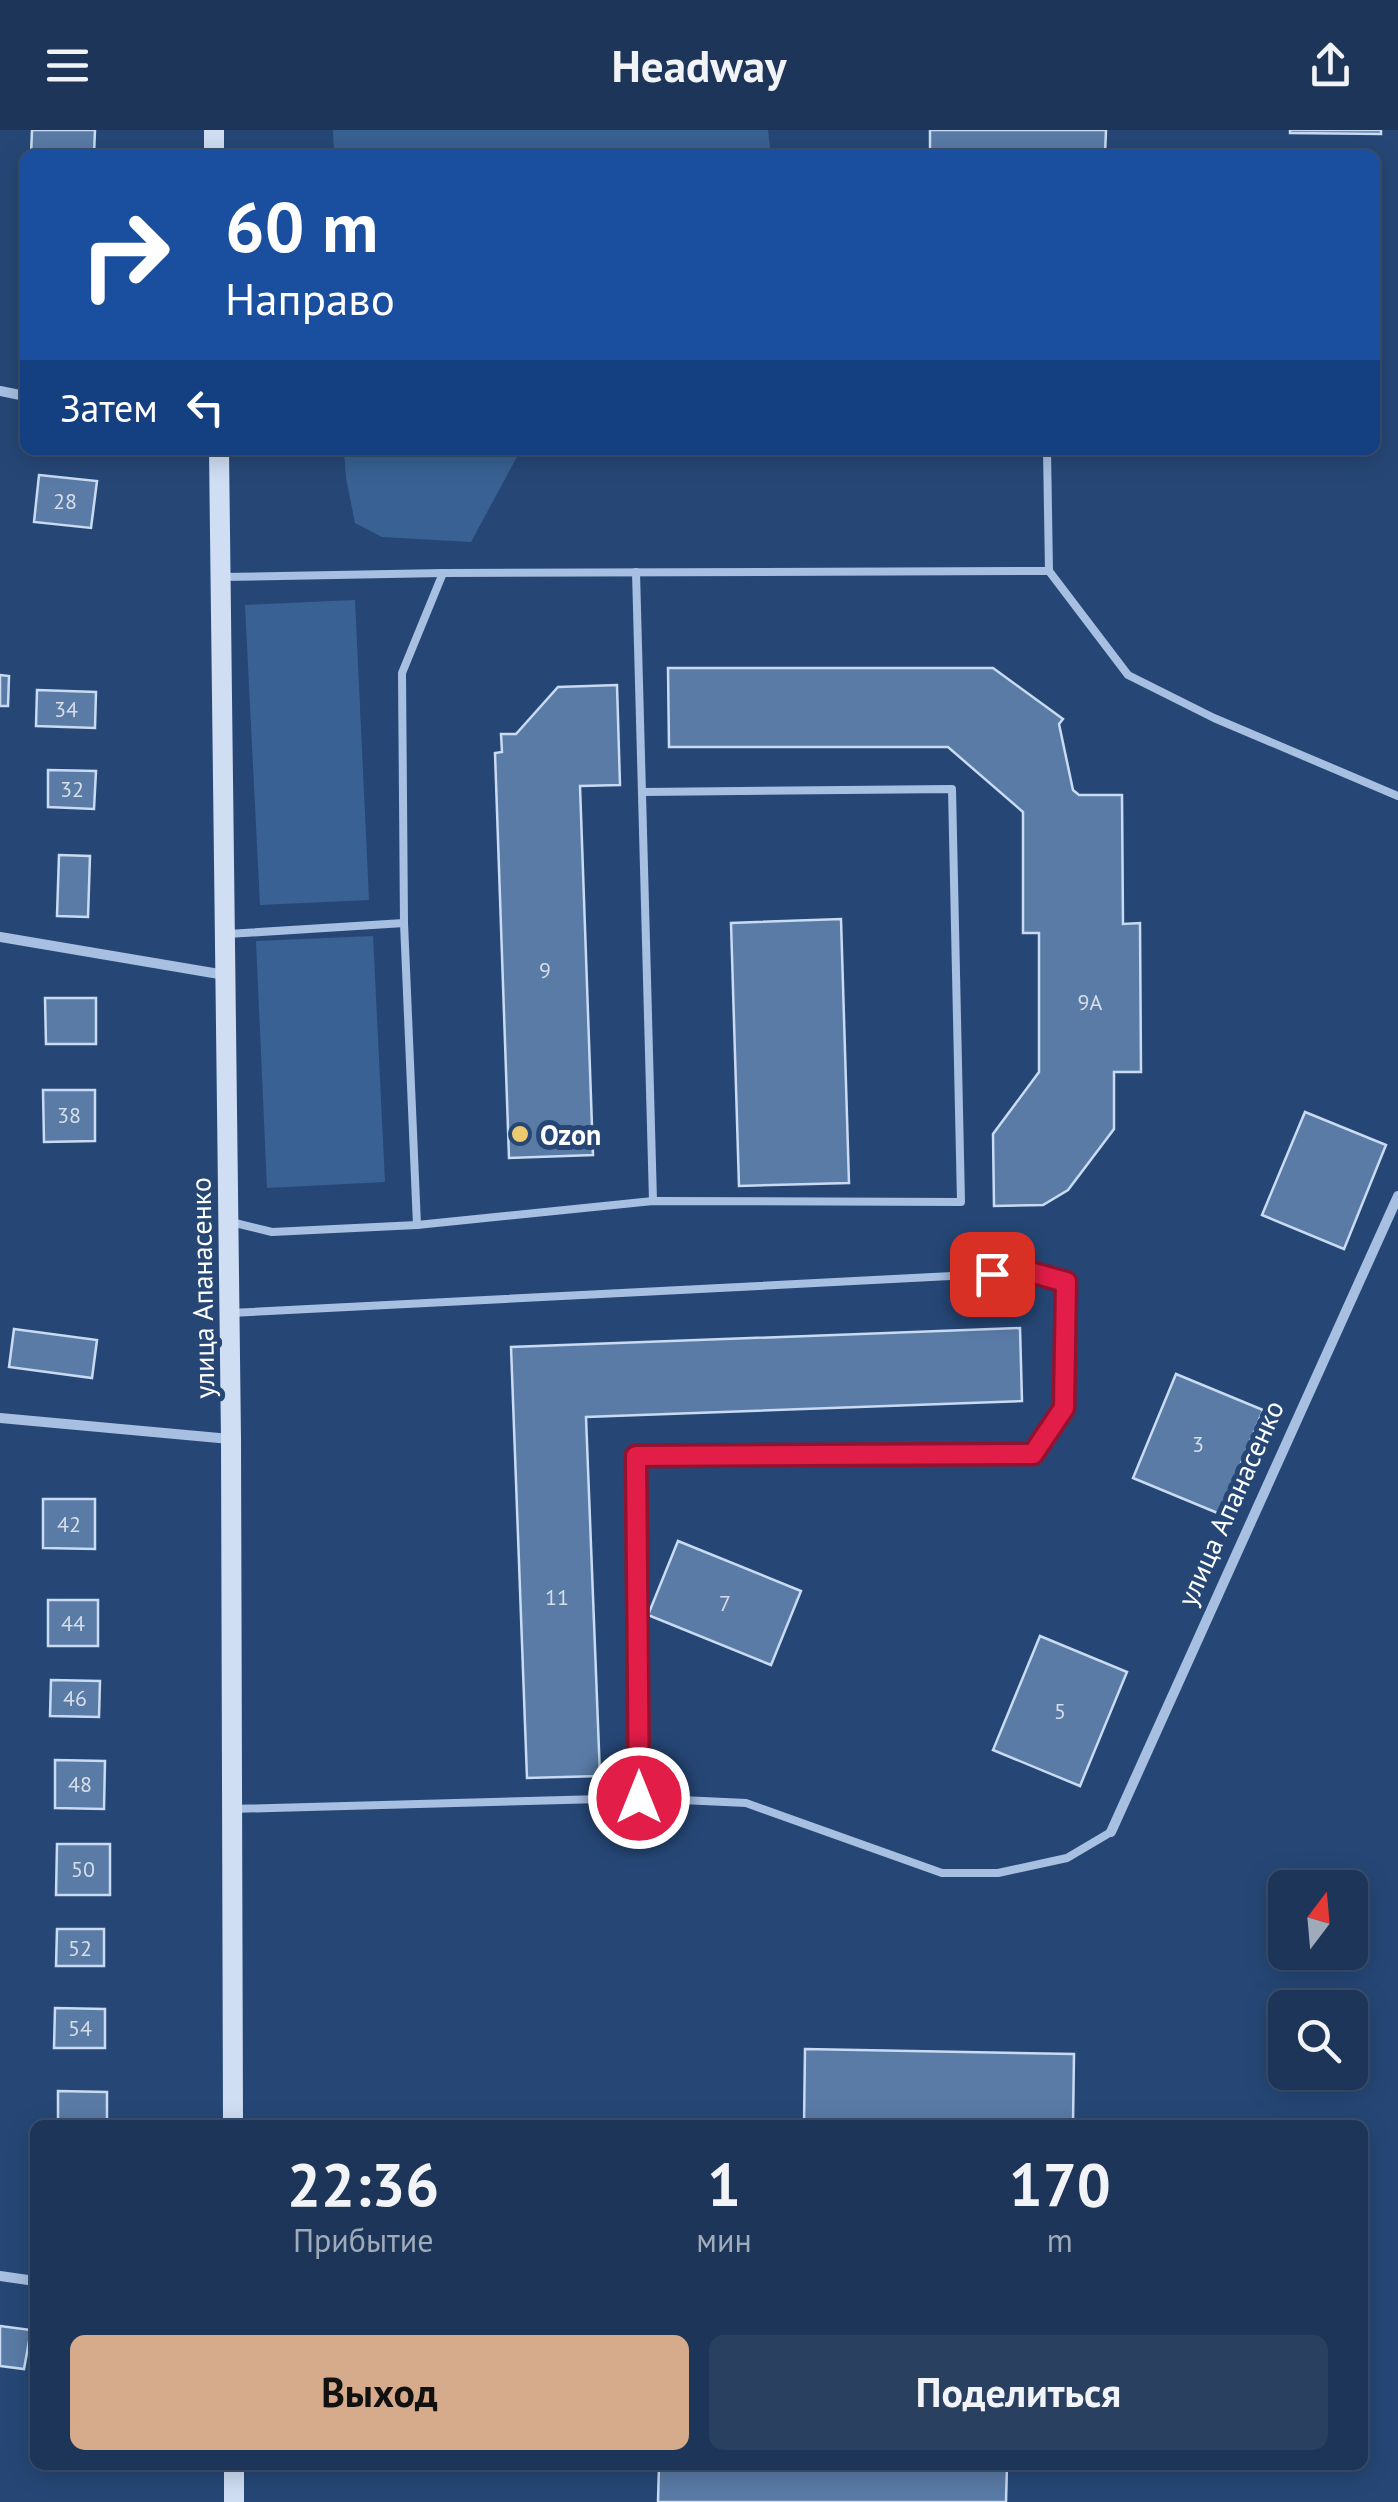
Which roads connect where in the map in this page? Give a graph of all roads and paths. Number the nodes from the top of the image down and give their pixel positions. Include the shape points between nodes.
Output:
1 (219, 455) edge
2 (1047, 455) edge
3 (1050, 570) junction
4 (636, 572) junction
5 (443, 573) junction
6 (221, 576) junction
7 (642, 792) junction
8 (1398, 796) edge
9 (404, 923) junction
10 (226, 934) junction
11 (0, 937) edge
12 (226, 976) junction
13 (1398, 1196) edge
14 (653, 1201) junction
15 (229, 1222) junction
16 (417, 1225) junction
17 (230, 1313) junction
18 (0, 1418) edge
19 (231, 1439) junction
20 (639, 1798) junction
21 (232, 1809) junction
22 (1112, 1832) joint
23 (233, 2120) edge
24 (0, 2276) edge
25 (30, 2280) edge
26 (234, 2470) edge
27 (234, 2502) edge

1 - 6 main road, улица Апанасенко
2 - 3 lane
3 - 4 lane
3 - 8 lane via 1128,675
4 - 5 lane
4 - 7 lane
5 - 6 lane
5 - 9 lane via 402,672
6 - 10 main road, улица Апанасенко
7 - 14 lane
7 - 14 lane via 952,789 961,1202
9 - 10 lane
9 - 16 lane
10 - 12 main road, улица Апанасенко
11 - 12 street
12 - 15 main road, улица Апанасенко
13 - 22 street, улица Апанасенко
14 - 16 lane
15 - 16 lane via 272,1232
15 - 17 main road, улица Апанасенко
17 - 19 main road, улица Апанасенко
17 - 20 lane via 1030,1272 1066,1282 1064,1408 1033,1454 636,1456
18 - 19 street
19 - 21 main road, улица Апанасенко
20 - 21 lane
20 - 22 lane via 746,1803 942,1873 998,1873 1067,1858
21 - 23 main road, улица Апанасенко
24 - 25 street
26 - 27 main road

